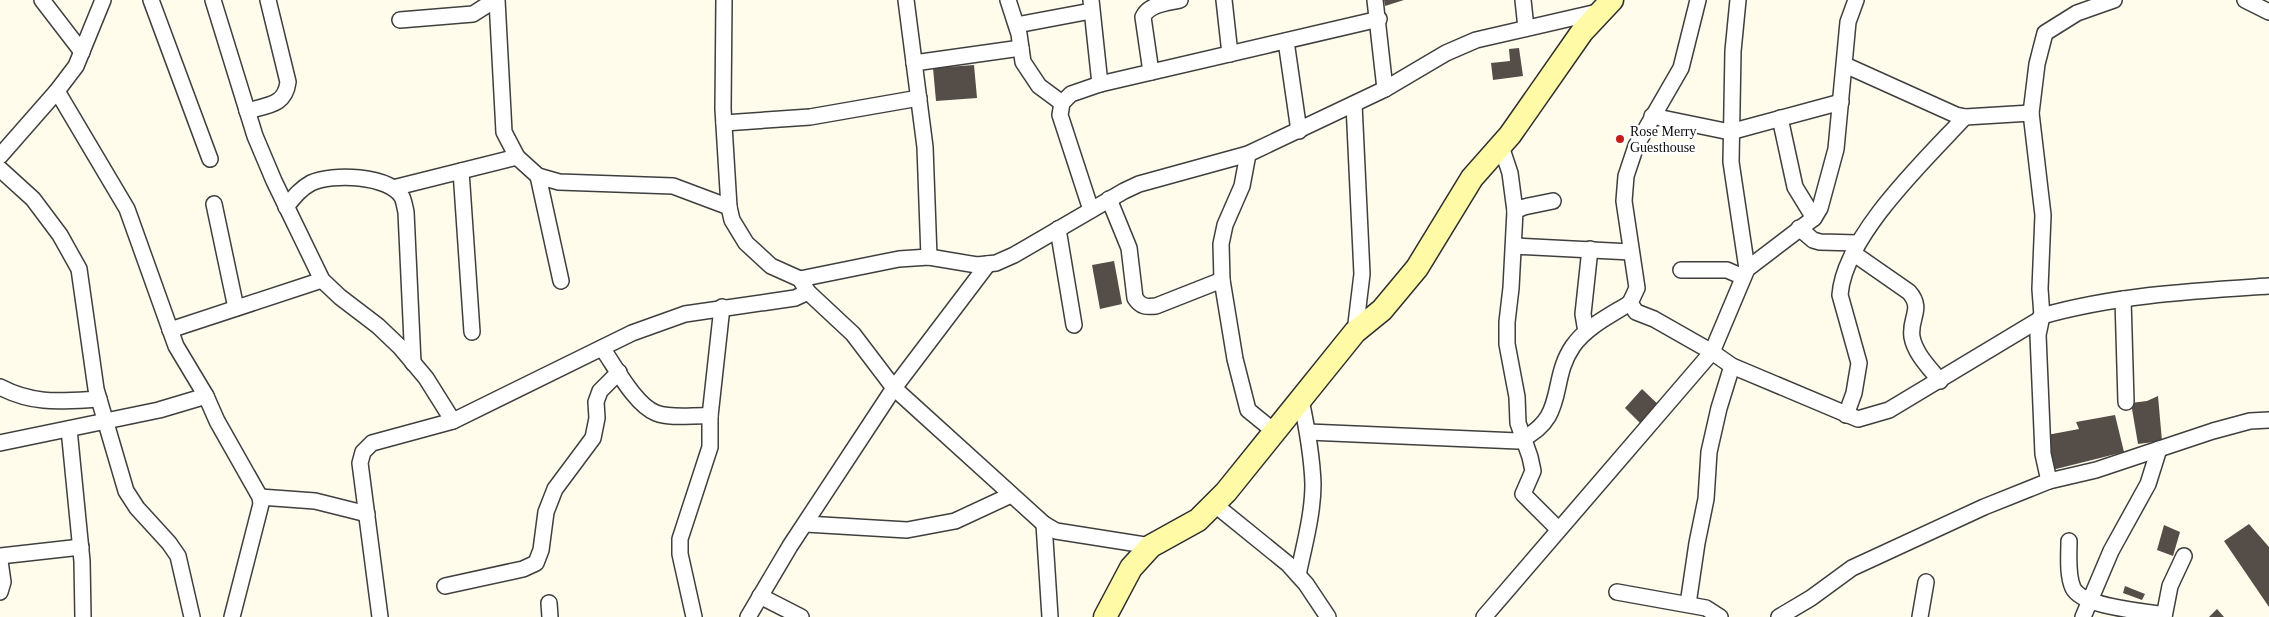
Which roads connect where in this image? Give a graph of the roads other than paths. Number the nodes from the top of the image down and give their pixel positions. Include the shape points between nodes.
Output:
1 (42, 0) edge
2 (103, 0) edge
3 (151, 0) edge
4 (213, 0) edge
5 (268, 0) edge
6 (496, 0) edge
7 (724, 0) edge
8 (906, 0) edge
9 (1008, 0) edge
10 (1180, 0) edge
11 (1224, 0) edge
12 (1375, 0) edge
13 (1523, 0) edge
14 (1698, 0) edge
15 (1738, 0) edge
16 (1856, 0) edge
17 (2114, 0) edge
18 (2244, 0) edge
19 (1159, 2) edge
20 (1607, 5) edge
21 (1091, 6) edge
22 (2269, 12) edge
23 (1379, 19) junction
24 (400, 20) dead end
25 (1016, 25) junction
26 (1526, 28) junction
27 (1286, 41) junction
28 (1021, 48) junction
29 (82, 52) junction
30 (1230, 54) junction
31 (914, 63) junction
32 (1845, 65) junction
33 (1151, 72) junction
34 (1100, 84) junction
35 (1385, 89) junction
36 (57, 91) junction
37 (919, 98) junction
38 (1841, 102) junction
39 (1062, 103) junction
40 (1354, 104) junction
41 (247, 112) junction
42 (2030, 113) junction
43 (1652, 116) junction
44 (1965, 117) junction
45 (1780, 118) junction
46 (724, 123) junction
47 (1299, 131) junction
48 (1730, 132) junction
49 (1501, 146) junction
50 (1248, 154) junction
51 (0, 156) edge
52 (517, 157) junction
53 (210, 159) dead end
54 (0, 170) edge
55 (461, 171) junction
56 (538, 176) junction
57 (393, 188) junction
58 (1109, 199) junction
59 (1553, 201) dead end
60 (214, 204) dead end
61 (286, 207) junction
62 (729, 207) junction
63 (1091, 210) junction
64 (1515, 211) junction
65 (1814, 218) junction
66 (1800, 228) junction
67 (1058, 229) junction
68 (1514, 246) junction
69 (1856, 248) junction
70 (1590, 249) junction
71 (1631, 252) junction
72 (929, 257) junction
73 (988, 264) junction
74 (1681, 270) dead end
75 (1745, 273) junction
76 (322, 280) junction
77 (1222, 280) junction
78 (561, 281) dead end
79 (804, 286) junction
80 (2269, 286) edge
81 (2123, 299) junction
82 (1630, 303) junction
83 (722, 307) junction
84 (236, 308) junction
85 (2042, 316) junction
86 (1074, 325) dead end
87 (170, 330) junction
88 (472, 332) dead end
89 (1354, 332) junction
90 (1586, 332) junction
91 (602, 348) junction
92 (1712, 352) junction
93 (413, 363) junction
94 (1732, 366) junction
95 (619, 372) junction
96 (1940, 381) junction
97 (0, 387) edge
98 (894, 388) junction
99 (206, 396) junction
100 (99, 399) junction
101 (1301, 400) junction
102 (2126, 402) dead end
103 (1846, 415) junction
104 (710, 416) junction
105 (2269, 420) edge
106 (104, 421) junction
107 (454, 422) junction
108 (69, 429) junction
109 (1275, 432) junction
110 (1308, 432) junction
111 (1523, 439) junction
112 (0, 443) edge
113 (2159, 449) junction
114 (2049, 481) junction
115 (1011, 495) junction
116 (260, 497) junction
117 (1214, 504) junction
118 (367, 514) junction
119 (806, 524) junction
120 (1044, 524) junction
121 (1558, 529) junction
122 (2069, 541) dead end
123 (1151, 546) junction
124 (80, 547) junction
125 (0, 556) edge
126 (2184, 556) dead end
127 (0, 561) edge
128 (1298, 575) junction
129 (1926, 582) dead end
130 (445, 586) dead end
131 (0, 592) edge
132 (1617, 592) dead end
133 (760, 596) junction
134 (2090, 601) junction
135 (1688, 604) junction
136 (2164, 616) edge
137 (83, 617) edge
138 (192, 617) edge
139 (232, 617) edge
140 (380, 617) edge
141 (694, 617) edge
142 (748, 617) edge
143 (801, 617) edge
144 (1050, 617) edge
145 (1105, 617) edge
146 (1328, 617) edge
147 (1484, 617) edge
148 (1720, 617) edge
149 (1780, 617) edge
150 (1920, 617) edge
151 (2084, 617) edge

1 - 29 street
2 - 29 street
3 - 53 street
4 - 41 street
5 - 41 street via 288,82 286,93 280,101
6 - 24 street via 473,14
6 - 52 street via 504,132
7 - 46 street
8 - 31 street
9 - 25 street
10 - 19 street
11 - 30 street
12 - 23 street
13 - 26 street
14 - 43 street via 1681,68
15 - 48 street via 1732,51
16 - 32 street via 1848,22
17 - 42 street via 2077,13 2045,33
18 - 22 street
19 - 33 street via 1143,17
20 - 26 street
20 - 49 street via 1582,32
21 - 25 street
21 - 34 street
23 - 27 street
23 - 35 street
25 - 28 street
26 - 35 street via 1476,40 1446,53
27 - 30 street
27 - 47 street
28 - 31 street
28 - 39 street via 1029,73 1048,94
29 - 36 street via 76,66
30 - 33 street
31 - 37 street
32 - 38 street
32 - 44 street via 1944,111
33 - 34 street
34 - 39 street via 1071,94
35 - 40 street
36 - 51 street
36 - 87 street via 127,208
37 - 46 street via 810,117
37 - 72 street via 925,147
38 - 45 street
38 - 65 street via 1828,184
39 - 63 street via 1060,115
40 - 47 street
40 - 89 street via 1362,274
41 - 61 street
42 - 44 street
42 - 85 street via 2043,215
43 - 48 street
43 - 71 street via 1636,146 1626,176 1624,200
44 - 69 street via 1870,223
45 - 48 street
45 - 65 street via 1795,187
46 - 62 street
47 - 50 street
48 - 75 street
49 - 64 street via 1510,173
49 - 89 street via 1472,178 1417,268 1382,310
50 - 58 street via 1139,184
50 - 77 street via 1242,186 1225,225 1221,244
52 - 55 street
52 - 56 street
54 - 100 street via 33,199 60,235 79,269
55 - 57 street
55 - 88 street
56 - 62 street via 559,182 673,186
56 - 78 street
57 - 61 street via 374,179 333,178 313,182 299,191
57 - 93 street via 402,197 406,212
58 - 63 street
58 - 77 street via 1129,248 1139,304 1156,306
59 - 64 street
60 - 84 street
61 - 76 street
62 - 79 street via 732,220 746,243 771,266
63 - 67 street
64 - 68 street
65 - 66 street
66 - 69 street via 1813,240
66 - 75 street
67 - 73 street via 1014,255
67 - 86 street
68 - 70 street
68 - 111 street via 1507,344
69 - 96 street via 1914,297 1911,329 1916,351
69 - 103 street via 1846,267 1841,289 1842,308 1858,363 1854,393
70 - 71 street
70 - 90 street via 1584,314
71 - 82 street via 1637,288
72 - 73 street
72 - 79 street via 899,259
73 - 98 street
74 - 75 street
75 - 92 street
76 - 84 street
76 - 93 street via 378,326
77 - 109 street via 1235,359 1248,410
79 - 83 street via 795,298
79 - 98 street via 853,334
80 - 81 street
81 - 85 street
81 - 102 street
82 - 90 street
82 - 92 street via 1636,312
83 - 91 street via 659,322
83 - 104 street
84 - 87 street
85 - 96 street
85 - 114 street via 2038,335 2041,420
87 - 99 street
89 - 101 street
90 - 111 street via 1573,345 1566,359 1545,423
91 - 95 street
91 - 107 street
92 - 94 street
92 - 121 street
93 - 107 street
94 - 103 street
94 - 135 street via 1709,452 1706,499
95 - 104 street via 640,401 657,414
95 - 130 street via 600,392 596,402 593,438 555,489 546,512 536,563 523,570
96 - 103 street via 1889,410 1858,419
97 - 100 street via 30,400
98 - 115 street
98 - 119 street
99 - 106 street
99 - 116 street
100 - 106 street
101 - 109 street
101 - 110 street
104 - 141 street via 710,447 680,539 680,554
105 - 113 street via 2250,421
106 - 108 street
106 - 138 street via 126,491 178,556
107 - 118 street via 372,443 363,452 360,464
108 - 112 street
108 - 124 street
109 - 117 street
110 - 111 street via 1505,442
110 - 128 street via 1313,486
111 - 121 street via 1533,471 1523,494
113 - 114 street via 2096,470
113 - 134 street via 2148,484 2111,551
114 - 149 street via 1852,568
115 - 119 street via 955,521 907,530
115 - 120 street
116 - 118 street via 316,501
116 - 139 street via 261,504
117 - 123 street via 1198,520
117 - 128 street via 1262,540
118 - 140 street
119 - 133 street
120 - 123 street via 1056,531
120 - 144 street
121 - 147 street
122 - 134 street via 2072,586 2077,594
123 - 145 street via 1131,568
124 - 125 street
124 - 137 street
126 - 136 street via 2170,586
127 - 131 street via 3,582
128 - 146 street
129 - 150 street
132 - 135 street
133 - 142 street
133 - 143 street
134 - 136 street
134 - 151 street
135 - 148 street via 1706,608

